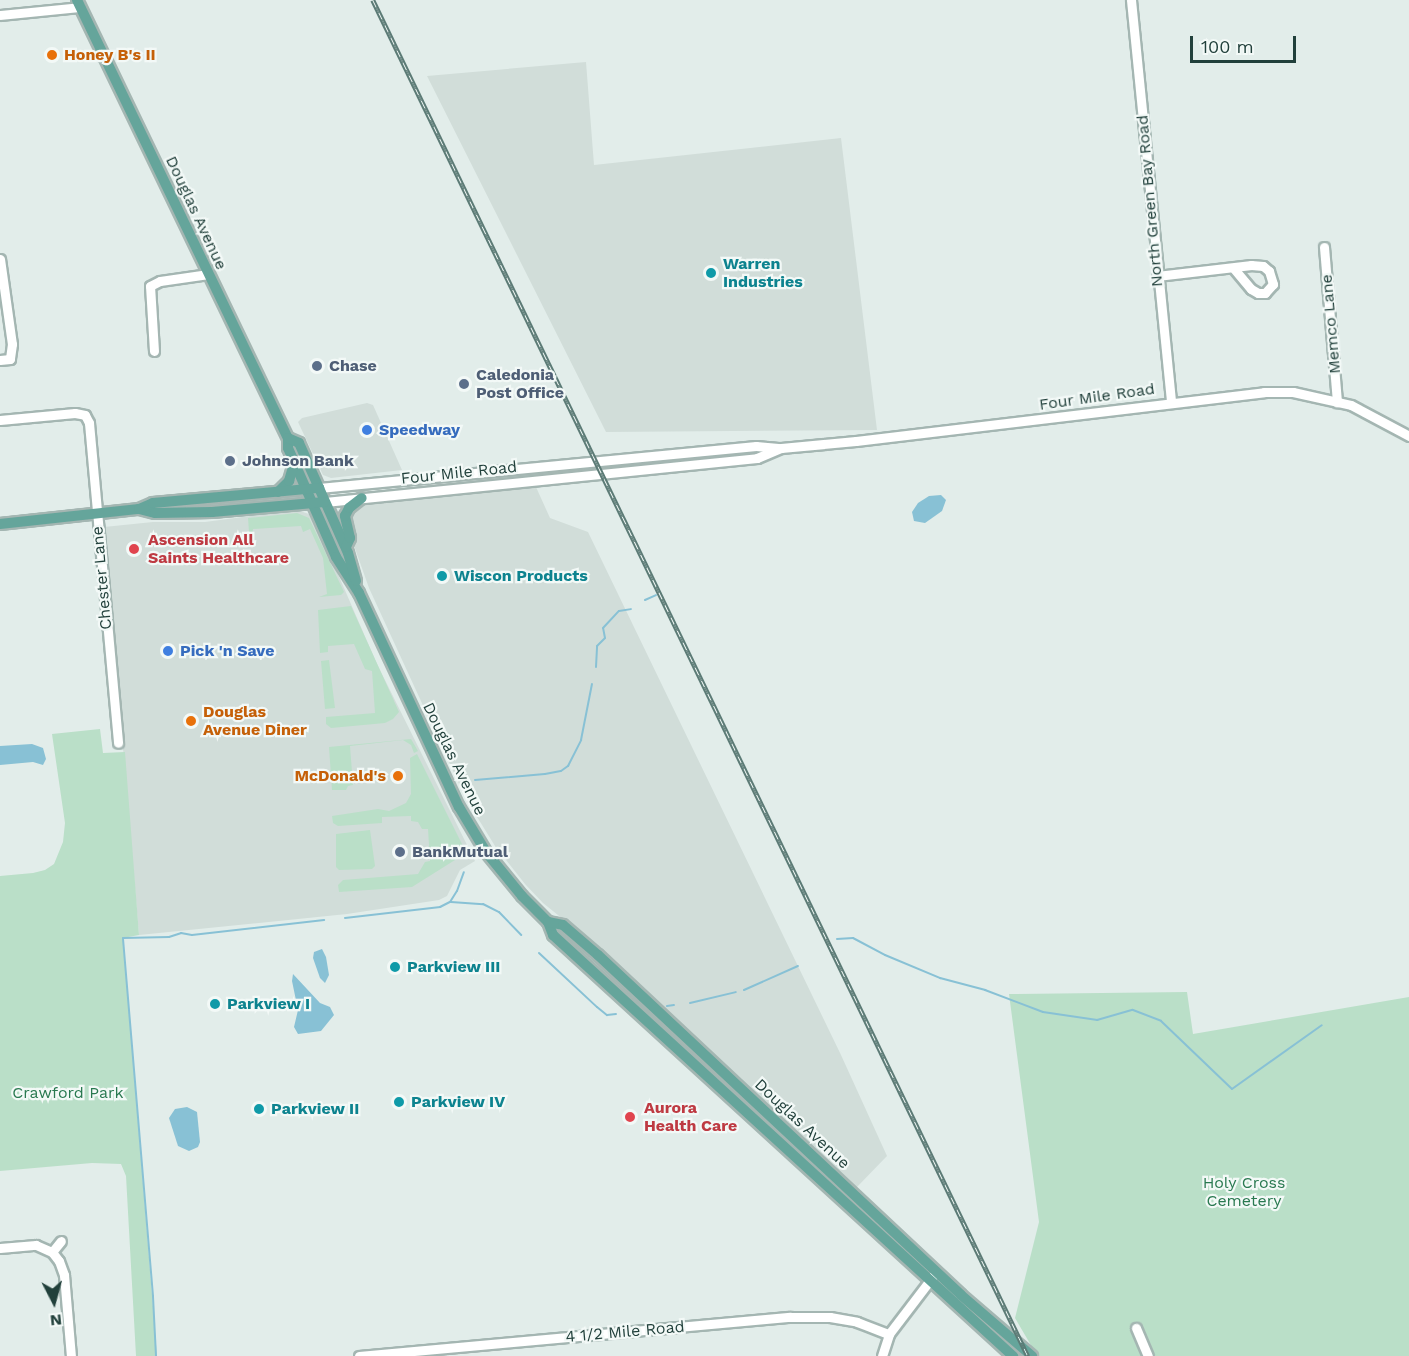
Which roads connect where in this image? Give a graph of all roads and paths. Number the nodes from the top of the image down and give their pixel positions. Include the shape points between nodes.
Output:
1 (1131, 0) edge
2 (79, 4) edge
3 (0, 15) edge
4 (1324, 247) dead end
5 (0, 259) edge
6 (1234, 269) dead end
7 (208, 274) junction
8 (1157, 276) junction
9 (154, 351) dead end
10 (5, 359) edge
11 (1171, 402) junction
12 (1337, 402) junction
13 (0, 420) edge
14 (1409, 436) edge
15 (288, 438) junction
16 (781, 448) junction
17 (294, 463) junction
18 (319, 488) junction
19 (306, 490) junction
20 (278, 492) junction
21 (362, 498) junction
22 (325, 502) junction
23 (312, 503) junction
24 (139, 509) junction
25 (96, 514) junction
26 (0, 524) edge
27 (346, 547) junction
28 (359, 593) junction
29 (118, 743) dead end
30 (548, 922) junction
31 (61, 1241) dead end
32 (0, 1248) edge
33 (52, 1252) junction
34 (937, 1271) junction
35 (929, 1282) junction
36 (1136, 1328) dead end
37 (889, 1334) junction
38 (403, 1354) edge
39 (71, 1356) edge
40 (359, 1356) edge
41 (882, 1356) edge
42 (1012, 1356) edge
43 (1032, 1356) edge
44 (1148, 1356) edge

1 - 8 street, North Green Bay Road
2 - 3 street
2 - 7 main road, Douglas Avenue
4 - 12 street, Memco Lane
5 - 10 street via 12,344
6 - 8 street
7 - 9 street via 160,280 150,286
7 - 15 main road, Douglas Avenue
8 - 11 street, North Green Bay Road
11 - 12 street, Four Mile Road via 1277,392
11 - 16 street, Four Mile Road
12 - 14 street, Four Mile Road via 1372,414
13 - 25 street, Chester Lane via 85,415
15 - 17 main road, Douglas Avenue
15 - 18 main road, Douglas Avenue via 299,443
16 - 18 street, Four Mile Road via 756,446
16 - 21 street, Four Mile Road via 757,458
17 - 19 main road, Douglas Avenue
17 - 20 main road via 289,481
18 - 19 main road, Four Mile Road
18 - 22 main road, Douglas Avenue
19 - 20 main road, Four Mile Road
19 - 23 main road, Douglas Avenue
20 - 24 main road, Four Mile Road via 153,503
21 - 22 street, Four Mile Road
21 - 27 main road via 352,504 345,516 350,538
22 - 23 main road, Four Mile Road
22 - 27 main road, Douglas Avenue
23 - 24 main road, Four Mile Road via 212,513 155,513
23 - 28 main road, Douglas Avenue via 336,557
24 - 25 main road, Four Mile Road
25 - 26 main road, Four Mile Road
25 - 29 street, Chester Lane
27 - 28 main road, Douglas Avenue
28 - 30 main road, Douglas Avenue via 471,830 503,875
30 - 34 main road, Douglas Avenue via 562,925 598,955
30 - 35 main road, Douglas Avenue via 553,935
31 - 33 street
32 - 33 street via 36,1245
33 - 39 street via 63,1269
34 - 35 street
34 - 43 main road, Douglas Avenue
35 - 37 street
35 - 42 main road, Douglas Avenue
36 - 44 street
37 - 38 street, 4 1/2 Mile Road via 830,1317 790,1317
37 - 41 street
38 - 40 street, 4 1/2 Mile Road

